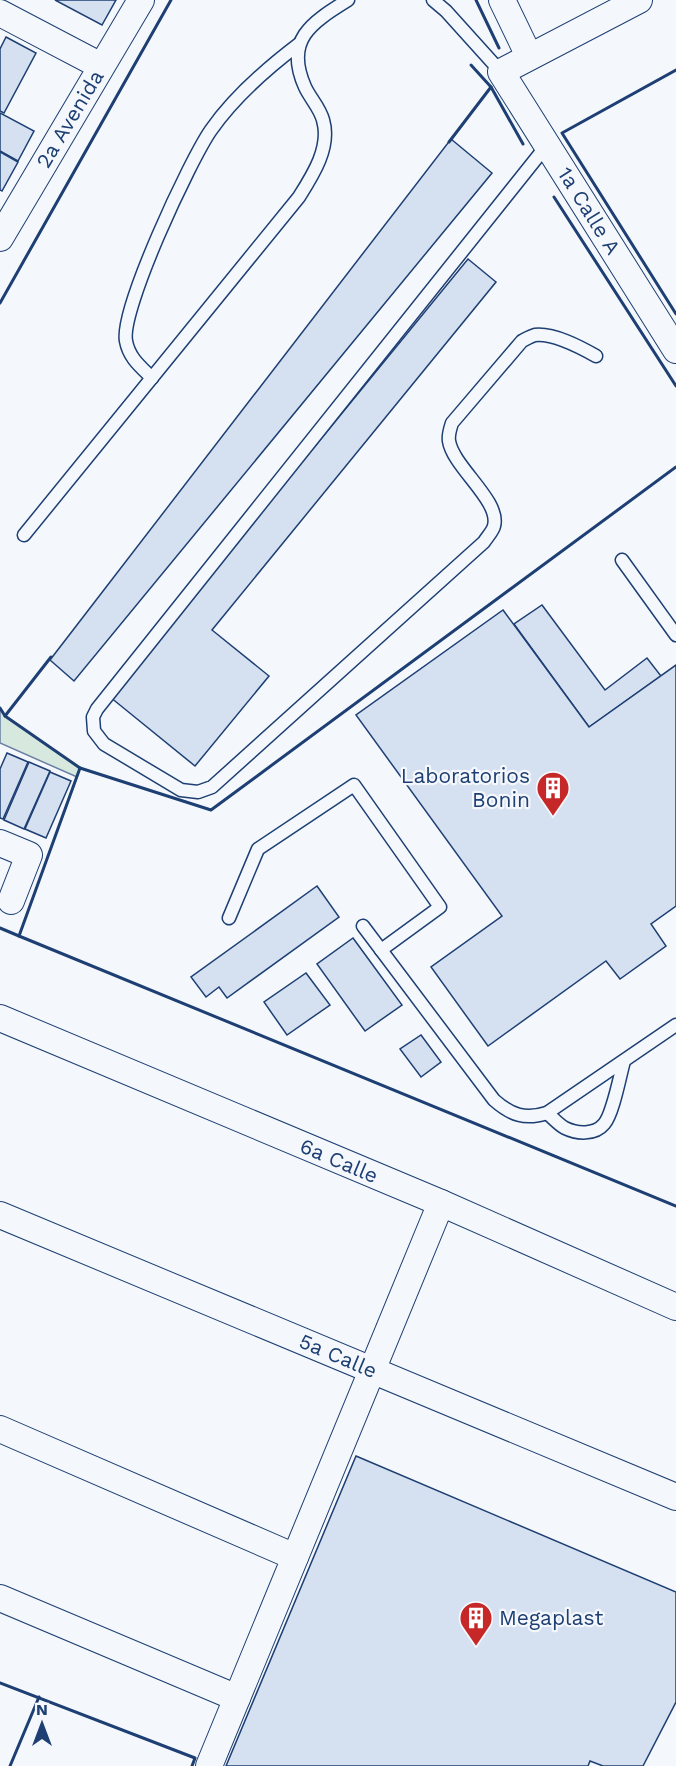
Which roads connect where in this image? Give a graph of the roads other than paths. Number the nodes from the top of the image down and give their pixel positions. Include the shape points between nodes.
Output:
1 (141, 0) edge
2 (348, 0) edge
3 (433, 0) edge
4 (502, 0) edge
5 (639, 0) edge
6 (7, 10) edge
7 (299, 44) junction
8 (529, 56) junction
9 (101, 66) junction
10 (501, 72) junction
11 (547, 145) junction
12 (0, 238) edge
13 (676, 350) edge
14 (596, 356) dead end
15 (152, 378) junction
16 (24, 535) dead end
17 (622, 560) dead end
18 (676, 635) edge
19 (0, 843) edge
20 (11, 900) dead end
21 (229, 918) dead end
22 (363, 926) dead end
23 (381, 950) junction
24 (0, 1018) edge
25 (673, 1031) edge
26 (624, 1061) junction
27 (547, 1113) junction
28 (441, 1203) junction
29 (0, 1215) edge
30 (676, 1307) edge
31 (372, 1370) junction
32 (0, 1429) edge
33 (676, 1497) edge
34 (295, 1557) junction
35 (0, 1598) edge
36 (237, 1698) junction
37 (209, 1766) edge

1 - 9 street, 2a Avenida
2 - 7 lane via 309,29
3 - 10 lane
4 - 8 street
5 - 8 street
6 - 9 street
7 - 15 lane via 300,72 323,119 324,137 314,173 299,197
7 - 15 lane via 252,84 211,131 195,156 161,230 139,283 125,340 131,357
8 - 10 street
9 - 12 street, 2a Avenida
10 - 11 street, 1a Calle A
11 - 13 street, 1a Calle A
11 - 14 lane via 97,709 94,731 104,744 181,790 198,792 212,787 484,542 494,526 495,513 452,453 448,438 452,423 522,341 533,335 549,336
15 - 16 lane
17 - 18 lane
19 - 20 street via 28,855
21 - 23 lane via 258,849 354,785 440,907
22 - 23 lane
23 - 27 lane via 504,1110 536,1117
24 - 28 street, 6a Calle
25 - 26 lane
26 - 27 lane
26 - 27 lane via 605,1124 595,1131 579,1133 565,1128
28 - 30 street, 6a Calle
28 - 31 street
29 - 31 street, 5a Calle
31 - 33 street, 5a Calle
31 - 34 street
32 - 34 street
34 - 36 street
35 - 36 street
36 - 37 street

